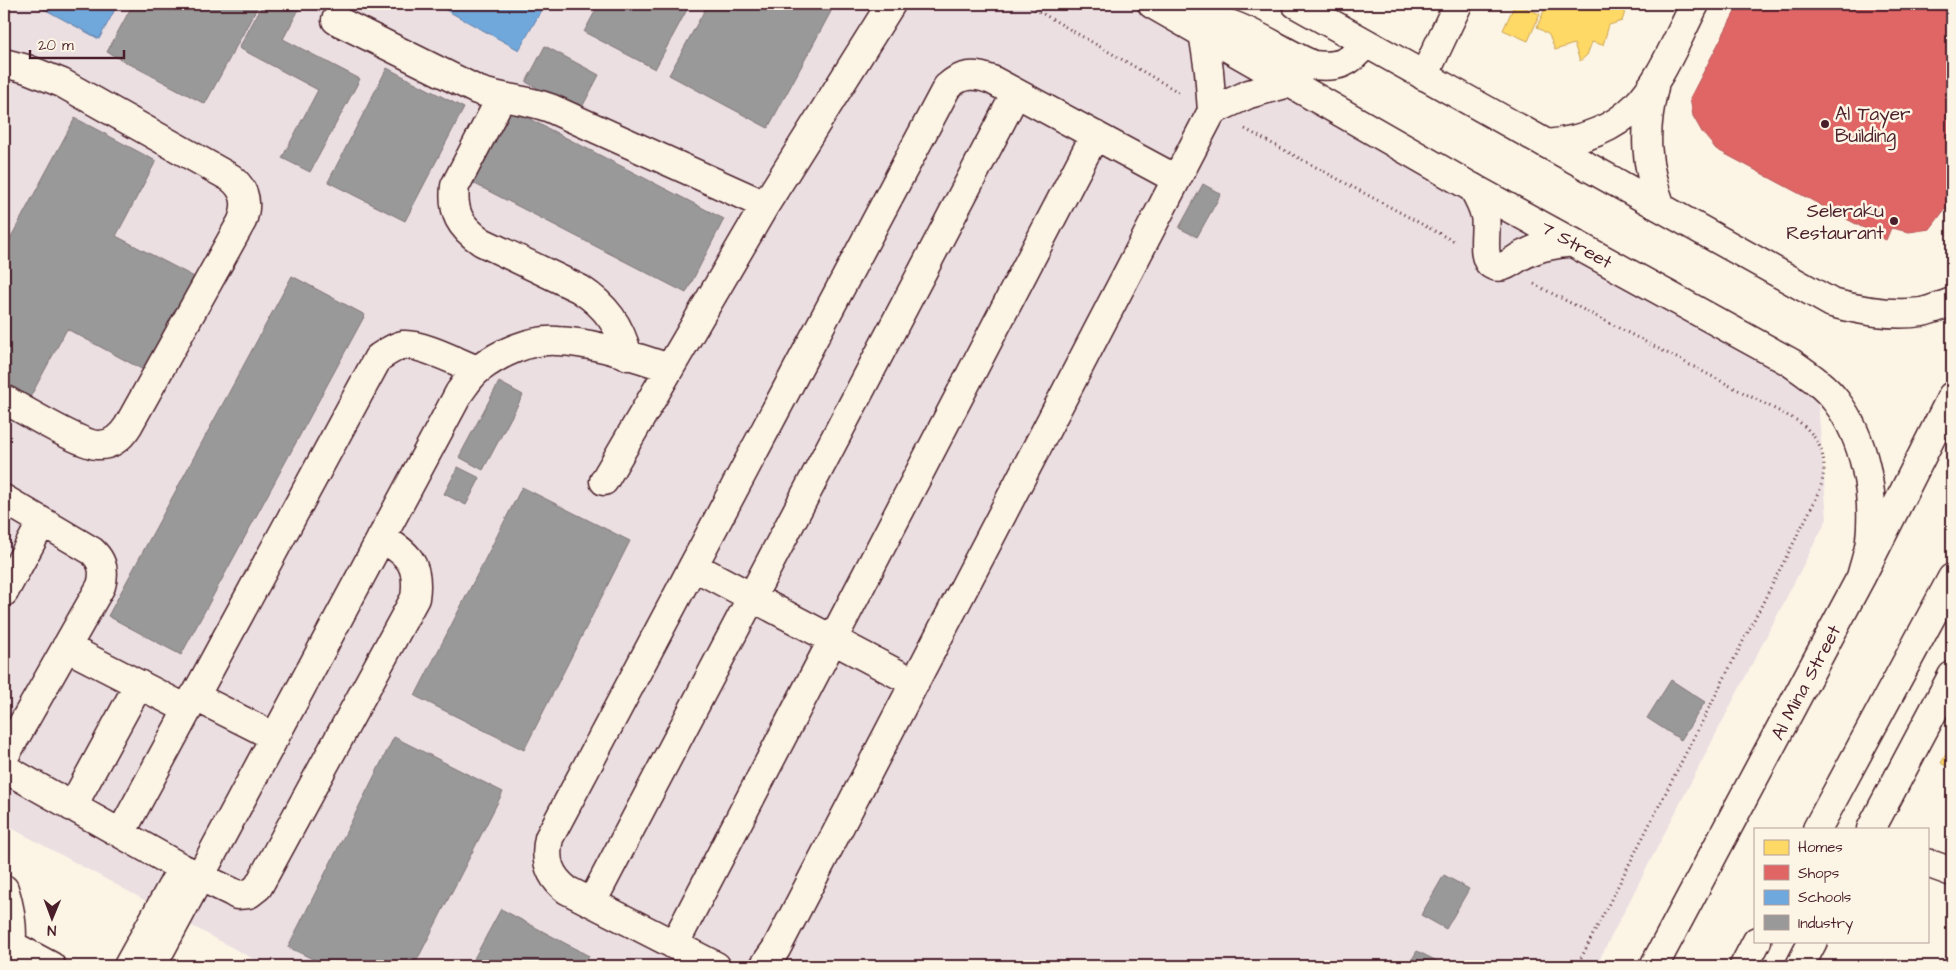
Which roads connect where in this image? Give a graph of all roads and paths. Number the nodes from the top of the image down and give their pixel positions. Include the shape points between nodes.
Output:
1 (892, 4) edge
2 (1026, 4) edge
3 (1152, 4) edge
4 (1296, 4) edge
5 (1458, 4) edge
6 (1695, 4) edge
7 (336, 20) dead end
8 (1192, 26) junction
9 (1366, 43) junction
10 (4, 63) edge
11 (1424, 76) junction
12 (1289, 83) junction
13 (1654, 85) junction
14 (1016, 93) junction
15 (501, 98) junction
16 (1212, 111) junction
17 (1094, 135) junction
18 (1547, 144) junction
19 (1176, 179) junction
20 (1473, 188) junction
21 (764, 205) junction
22 (1661, 208) junction
23 (1574, 242) junction
24 (1494, 262) junction
25 (1952, 302) edge
26 (628, 356) junction
27 (670, 368) junction
28 (477, 370) junction
29 (1952, 396) edge
30 (4, 399) edge
31 (604, 481) dead end
32 (4, 500) edge
33 (42, 522) junction
34 (381, 538) junction
35 (693, 566) junction
36 (1861, 577) junction
37 (1952, 578) edge
38 (4, 592) edge
39 (752, 597) junction
40 (832, 639) junction
41 (66, 646) junction
42 (1952, 676) edge
43 (915, 683) junction
44 (139, 684) junction
45 (190, 702) junction
46 (275, 738) junction
47 (4, 757) edge
48 (4, 768) edge
49 (72, 807) junction
50 (1818, 828) edge
51 (1872, 828) edge
52 (121, 833) junction
53 (1928, 863) edge
54 (1952, 872) edge
55 (191, 873) junction
56 (4, 890) edge
57 (592, 902) junction
58 (1756, 942) edge
59 (1812, 942) edge
60 (674, 945) junction
61 (22, 956) edge
62 (149, 961) edge
63 (716, 966) edge
64 (764, 966) edge
65 (1577, 966) edge
66 (1654, 966) edge
67 (1744, 966) edge
68 (1800, 966) edge

1 - 21 main road
2 - 16 path
3 - 8 main road, 7 Street
4 - 9 main road
5 - 11 main road
6 - 13 main road
7 - 15 main road via 476,90
8 - 9 main road via 1194,17 1222,20 1313,65 1329,67 1357,55
8 - 12 main road, 7 Street
8 - 16 main road via 1208,71
9 - 11 main road
10 - 30 main road via 62,83 231,178 244,192 246,202 242,221 128,426 116,440 107,444 88,443
11 - 18 main road
12 - 16 main road via 1249,94
12 - 20 main road, 7 Street
13 - 18 main road via 1642,102 1608,128 1568,142
13 - 22 main road via 1646,126 1646,147 1648,168
14 - 17 main road
14 - 35 main road via 992,80 973,75 955,80 947,87
14 - 39 main road
15 - 21 main road via 550,108
15 - 26 main road via 455,186 456,213 462,225 482,242 594,298 616,324
16 - 19 main road
16 - 24 path
17 - 19 main road
17 - 40 main road
18 - 22 main road
19 - 43 main road
20 - 23 main road, 7 Street
20 - 24 main road via 1486,217
21 - 27 main road
22 - 25 main road via 1832,303 1865,312 1898,313 1924,312
23 - 24 main road
23 - 36 main road, 7 Street via 1790,362 1813,378 1837,402 1856,436 1872,505 1870,542
24 - 65 path via 1798,421 1815,438 1824,460 1825,472 1818,495
26 - 27 main road
26 - 28 main road via 556,340 528,344 501,354
27 - 31 main road
28 - 34 main road via 459,393
28 - 45 main road via 416,346 389,350 378,358
29 - 36 main road, Al Mina Street
32 - 33 main road
33 - 38 main road
33 - 41 main road via 92,551 104,571 101,586
34 - 46 main road
34 - 55 main road via 409,558 415,570 416,591 409,610 258,887 249,894 237,895
35 - 39 main road
35 - 57 main road via 549,838 546,850 551,873 567,890
36 - 66 main road, Al Mina Street
37 - 50 main road
39 - 40 main road
39 - 57 main road
40 - 43 main road
40 - 60 main road
41 - 44 main road
41 - 47 main road
42 - 51 main road
43 - 64 main road via 776,949
44 - 45 main road
44 - 49 main road
45 - 46 main road
45 - 52 main road
46 - 55 main road
48 - 49 main road
49 - 52 main road
52 - 55 main road
53 - 54 main road
55 - 62 main road
56 - 61 main road
57 - 60 main road
58 - 67 main road
59 - 68 main road
60 - 63 main road

